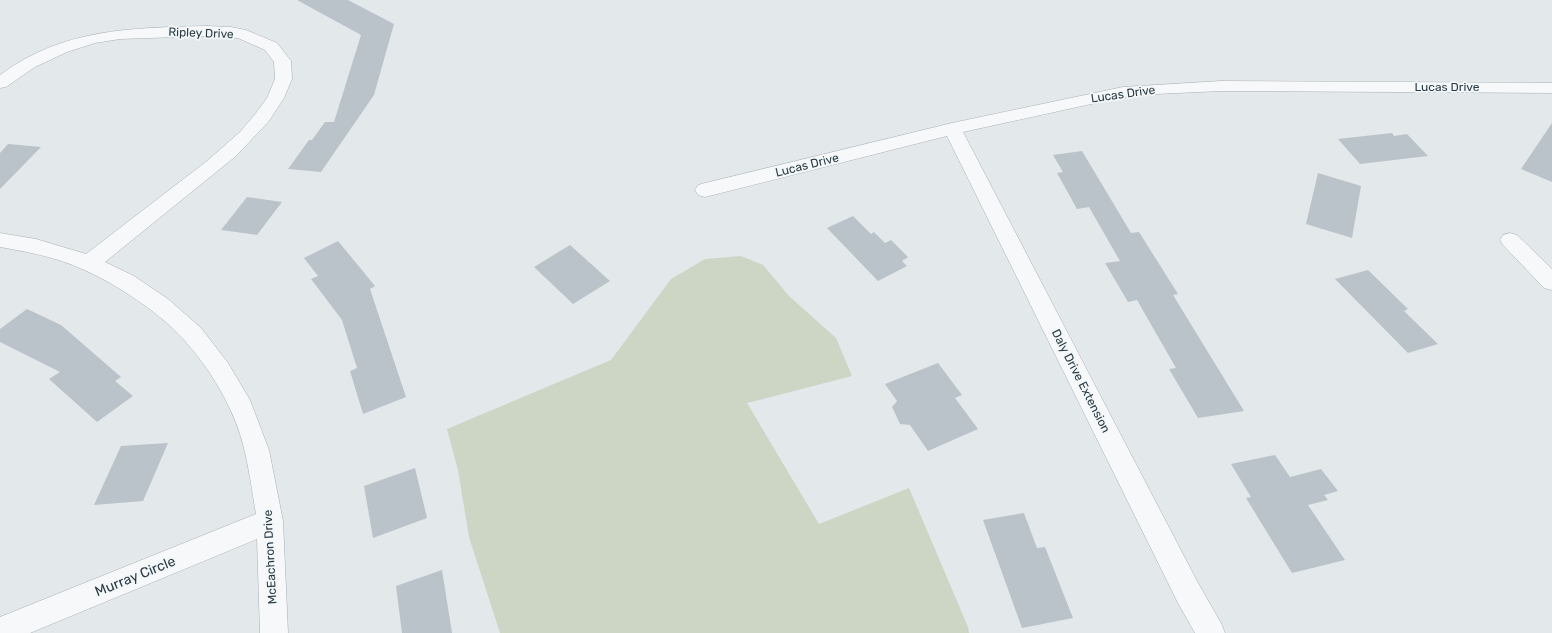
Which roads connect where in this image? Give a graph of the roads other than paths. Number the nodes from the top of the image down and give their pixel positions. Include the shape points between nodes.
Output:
1 (0, 84) edge
2 (1552, 88) edge
3 (952, 129) junction
4 (705, 190) dead end
5 (0, 240) edge
6 (1510, 240) dead end
7 (89, 263) junction
8 (1552, 282) edge
9 (270, 520) junction
10 (0, 631) edge
11 (274, 633) edge
12 (1210, 633) edge

1 - 7 street, Ripley Drive via 23,67 61,48 82,41 125,33 231,32 261,40 273,47 280,57 285,69 282,84 276,98 250,132 219,161
2 - 3 street, Lucas Drive via 1222,86 1156,89 1089,98
3 - 4 street, Lucas Drive
3 - 12 street, Daly Drive Extension
5 - 7 street, McEachron Drive via 36,246
6 - 8 street
7 - 9 street, McEachron Drive via 126,282 160,305 193,334 220,370 242,407 257,450
9 - 10 street, Murray Circle
9 - 11 street, McEachron Drive

